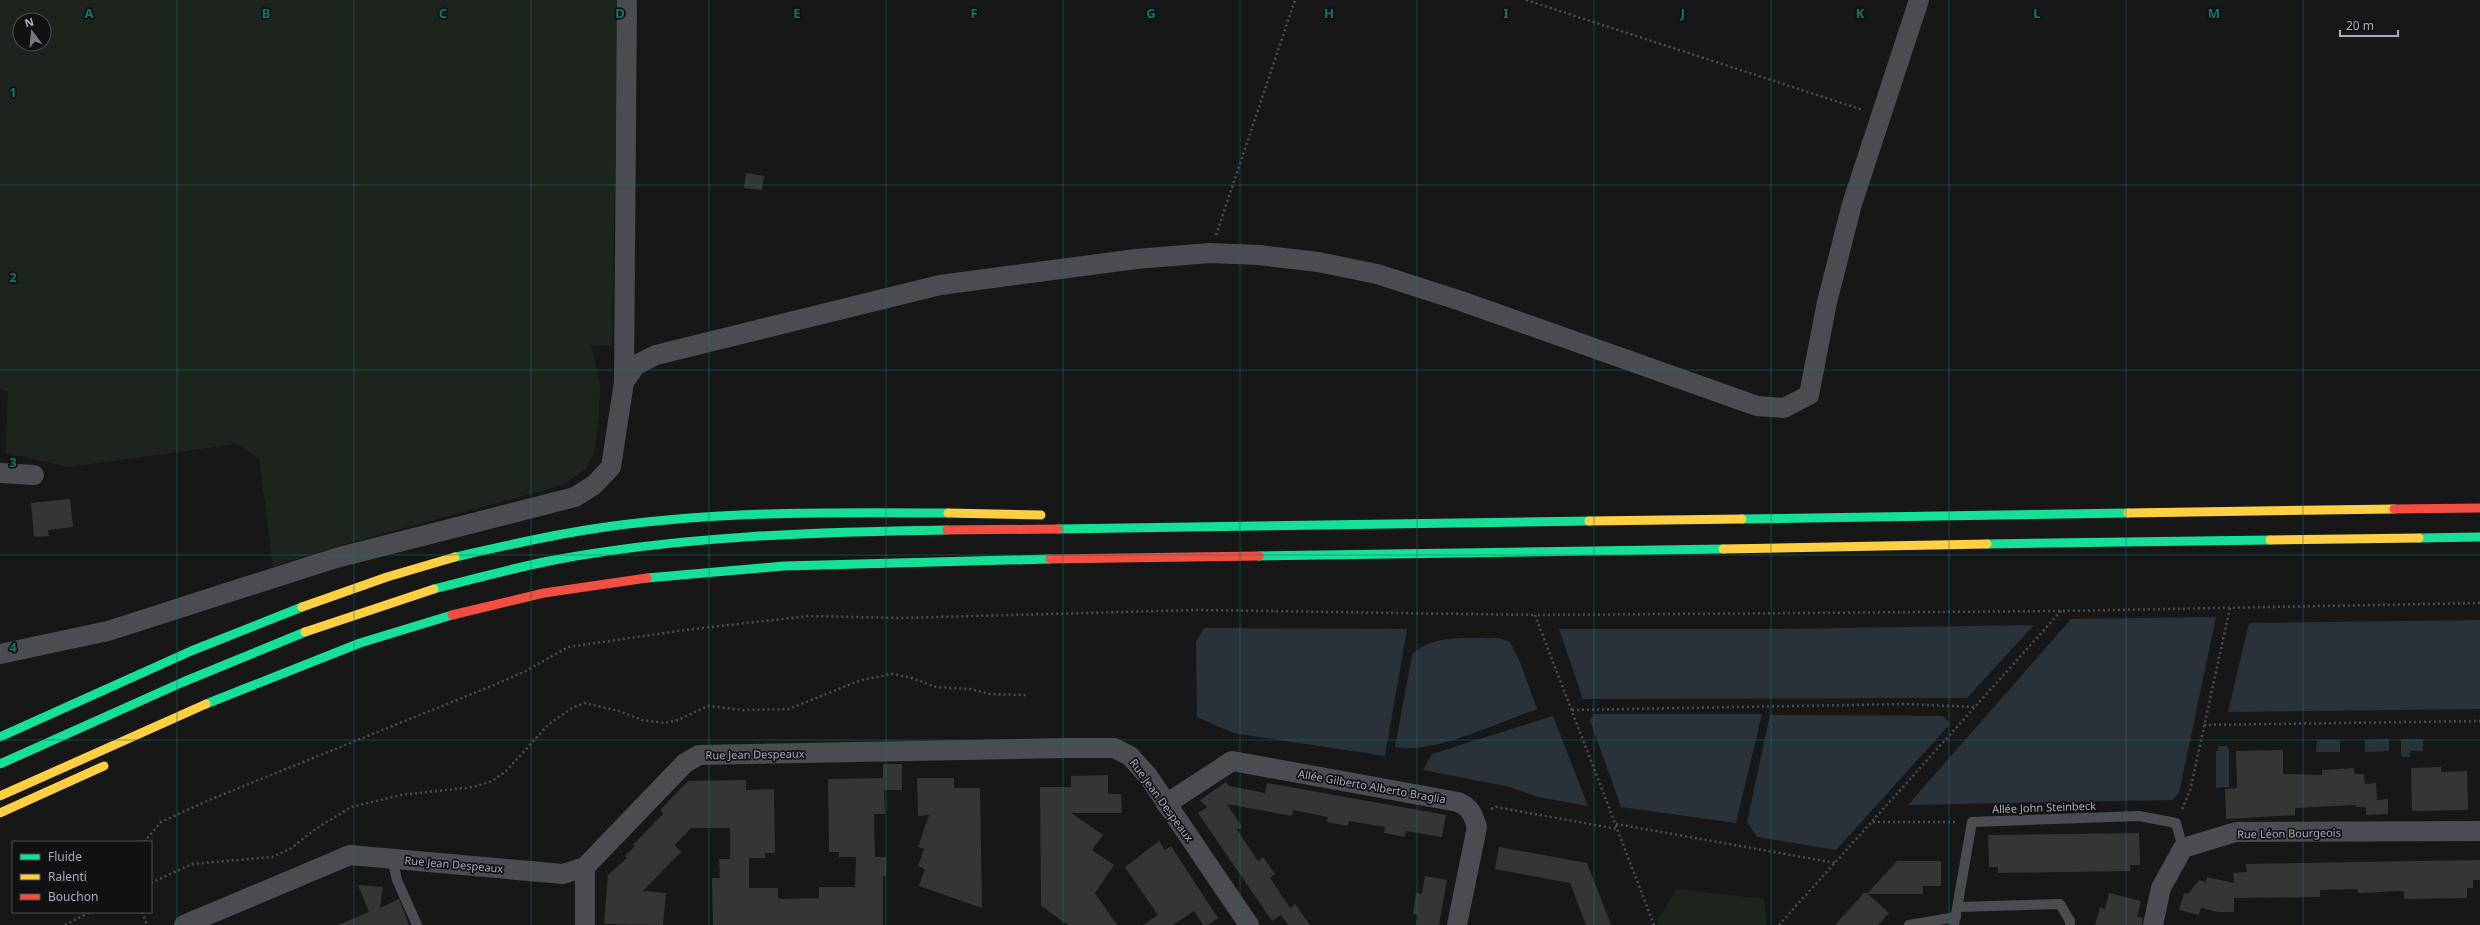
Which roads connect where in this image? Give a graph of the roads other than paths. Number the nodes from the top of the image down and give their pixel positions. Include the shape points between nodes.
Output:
1 (627, 0) edge
2 (1920, 0) edge
3 (624, 382) junction
4 (0, 473) edge
5 (34, 475) dead end
6 (2480, 508) edge
7 (1054, 516) dead end
8 (1078, 518) dead end
9 (1141, 528) junction
10 (2480, 537) edge
11 (352, 646) junction
12 (0, 654) edge
13 (238, 702) dead end
14 (0, 737) edge
15 (117, 761) dead end
16 (0, 764) edge
17 (0, 796) edge
18 (1166, 804) junction
19 (0, 813) edge
20 (2480, 831) edge
21 (2183, 848) junction
22 (392, 859) junction
23 (585, 867) junction
24 (1956, 916) edge
25 (184, 925) edge
26 (417, 925) edge
27 (585, 925) edge
28 (1249, 925) edge
29 (1457, 925) edge
30 (1909, 925) edge
31 (2070, 925) edge
32 (2153, 925) edge

1 - 3 street
2 - 3 street via 1852,204 1827,302 1808,395 1784,408 1757,406 1461,300 1377,274 1318,262 1259,255 1210,253 1136,259 940,285 656,355 636,365
3 - 12 street via 611,467 594,485 575,497 336,558 108,631
4 - 5 street
6 - 9 highway
7 - 14 highway via 825,512 738,514 636,523 521,541 345,590 146,671
8 - 9 highway
9 - 16 highway via 875,532 726,539 625,550 500,571 388,603 279,642
10 - 11 highway via 789,565 640,577 566,589 486,606
11 - 13 highway
11 - 17 highway via 212,702
15 - 19 highway
18 - 23 street, Rue Jean Despeaux via 1130,756 1114,748 699,755 685,764
18 - 28 street, Rue Jean Despeaux
18 - 29 street, Allée Gilberto Alberto Braglia via 1232,761 1466,805 1473,813 1477,827
20 - 21 street, Rue Léon Bourgeois via 2236,832
21 - 24 lane, Allée John Steinbeck via 2176,823 2139,816 1972,822
21 - 32 street via 2161,888
22 - 23 street, Rue Jean Despeaux via 562,874
22 - 25 street, Rue Jean Despeaux via 350,855
22 - 26 lane via 397,880
23 - 27 street
24 - 30 lane
24 - 31 lane via 2060,904

